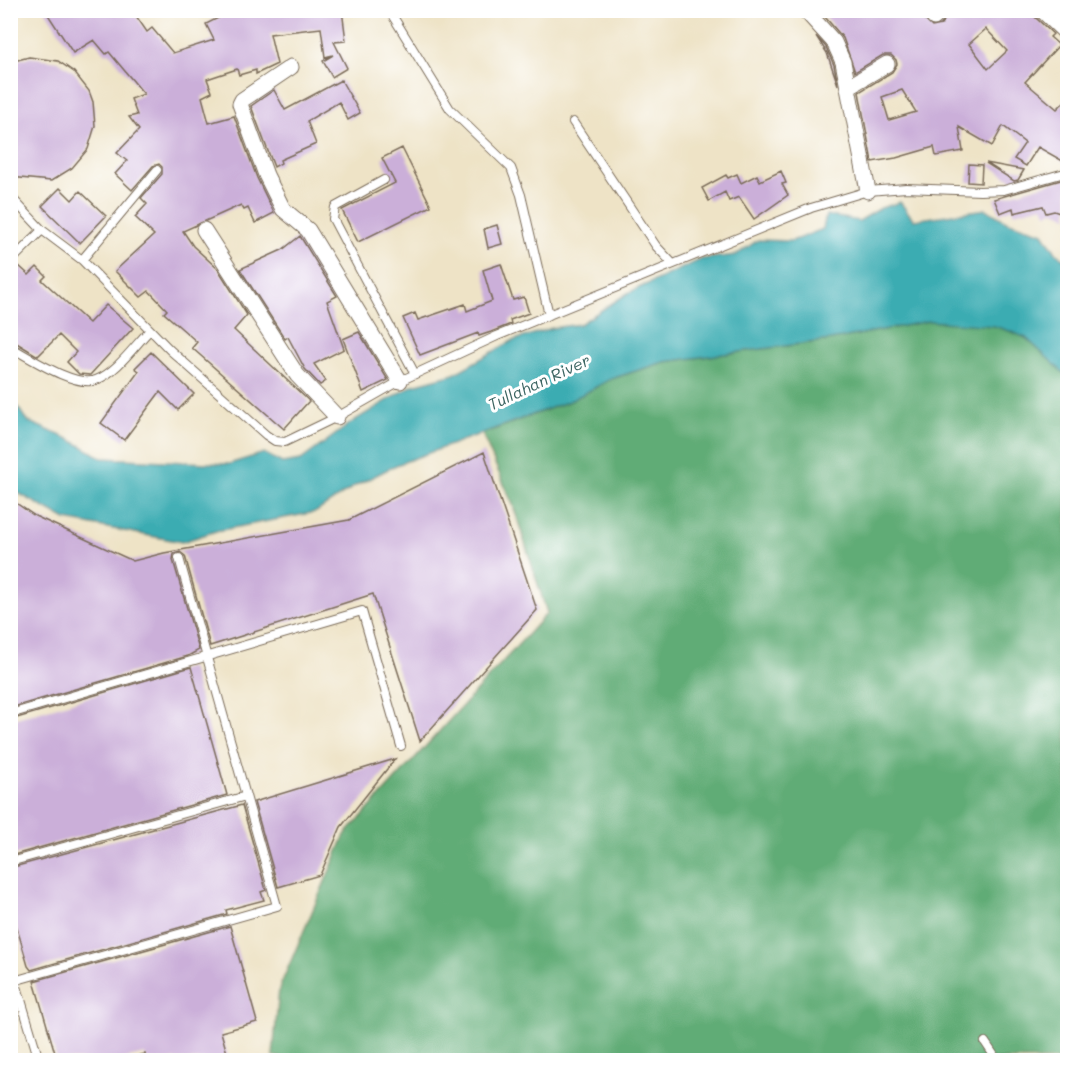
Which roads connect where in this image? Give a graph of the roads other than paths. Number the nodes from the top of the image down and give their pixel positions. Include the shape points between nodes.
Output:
1 (389, 10) edge
2 (806, 10) edge
3 (1042, 10) edge
4 (1068, 35) edge
5 (886, 64) dead end
6 (291, 68) dead end
7 (848, 87) junction
8 (573, 122) dead end
9 (157, 170) dead end
10 (1068, 172) edge
11 (384, 180) dead end
12 (868, 191) junction
13 (10, 196) edge
14 (42, 230) junction
15 (204, 230) dead end
16 (82, 260) junction
17 (10, 262) edge
18 (672, 263) junction
19 (549, 315) junction
20 (150, 330) junction
21 (10, 347) edge
22 (414, 374) junction
23 (400, 381) junction
24 (338, 417) junction
25 (179, 558) dead end
26 (207, 657) junction
27 (10, 714) edge
28 (401, 746) dead end
29 (246, 796) junction
30 (10, 862) edge
31 (10, 963) edge
32 (13, 981) edge
33 (985, 1042) dead end
34 (39, 1060) edge
35 (997, 1060) edge

1 - 19 lane via 450,109 511,168 522,195
2 - 7 street via 834,42
3 - 4 street
5 - 7 street
6 - 23 street via 242,100 243,116 283,209 308,230
7 - 12 street
8 - 18 lane via 656,246
9 - 16 lane
10 - 12 lane via 1004,190
11 - 22 lane via 335,207 333,219
12 - 18 lane via 811,208
13 - 14 lane
14 - 16 lane
14 - 17 lane
15 - 24 street via 297,375
16 - 20 lane
18 - 19 lane
19 - 22 lane
20 - 21 lane via 95,381 75,380
20 - 24 lane via 275,441 285,442
22 - 23 lane
23 - 24 lane
25 - 26 lane
26 - 27 lane
26 - 28 lane via 362,611
26 - 29 lane
29 - 30 lane
29 - 32 lane via 277,906
31 - 32 lane
32 - 34 lane
33 - 35 lane

